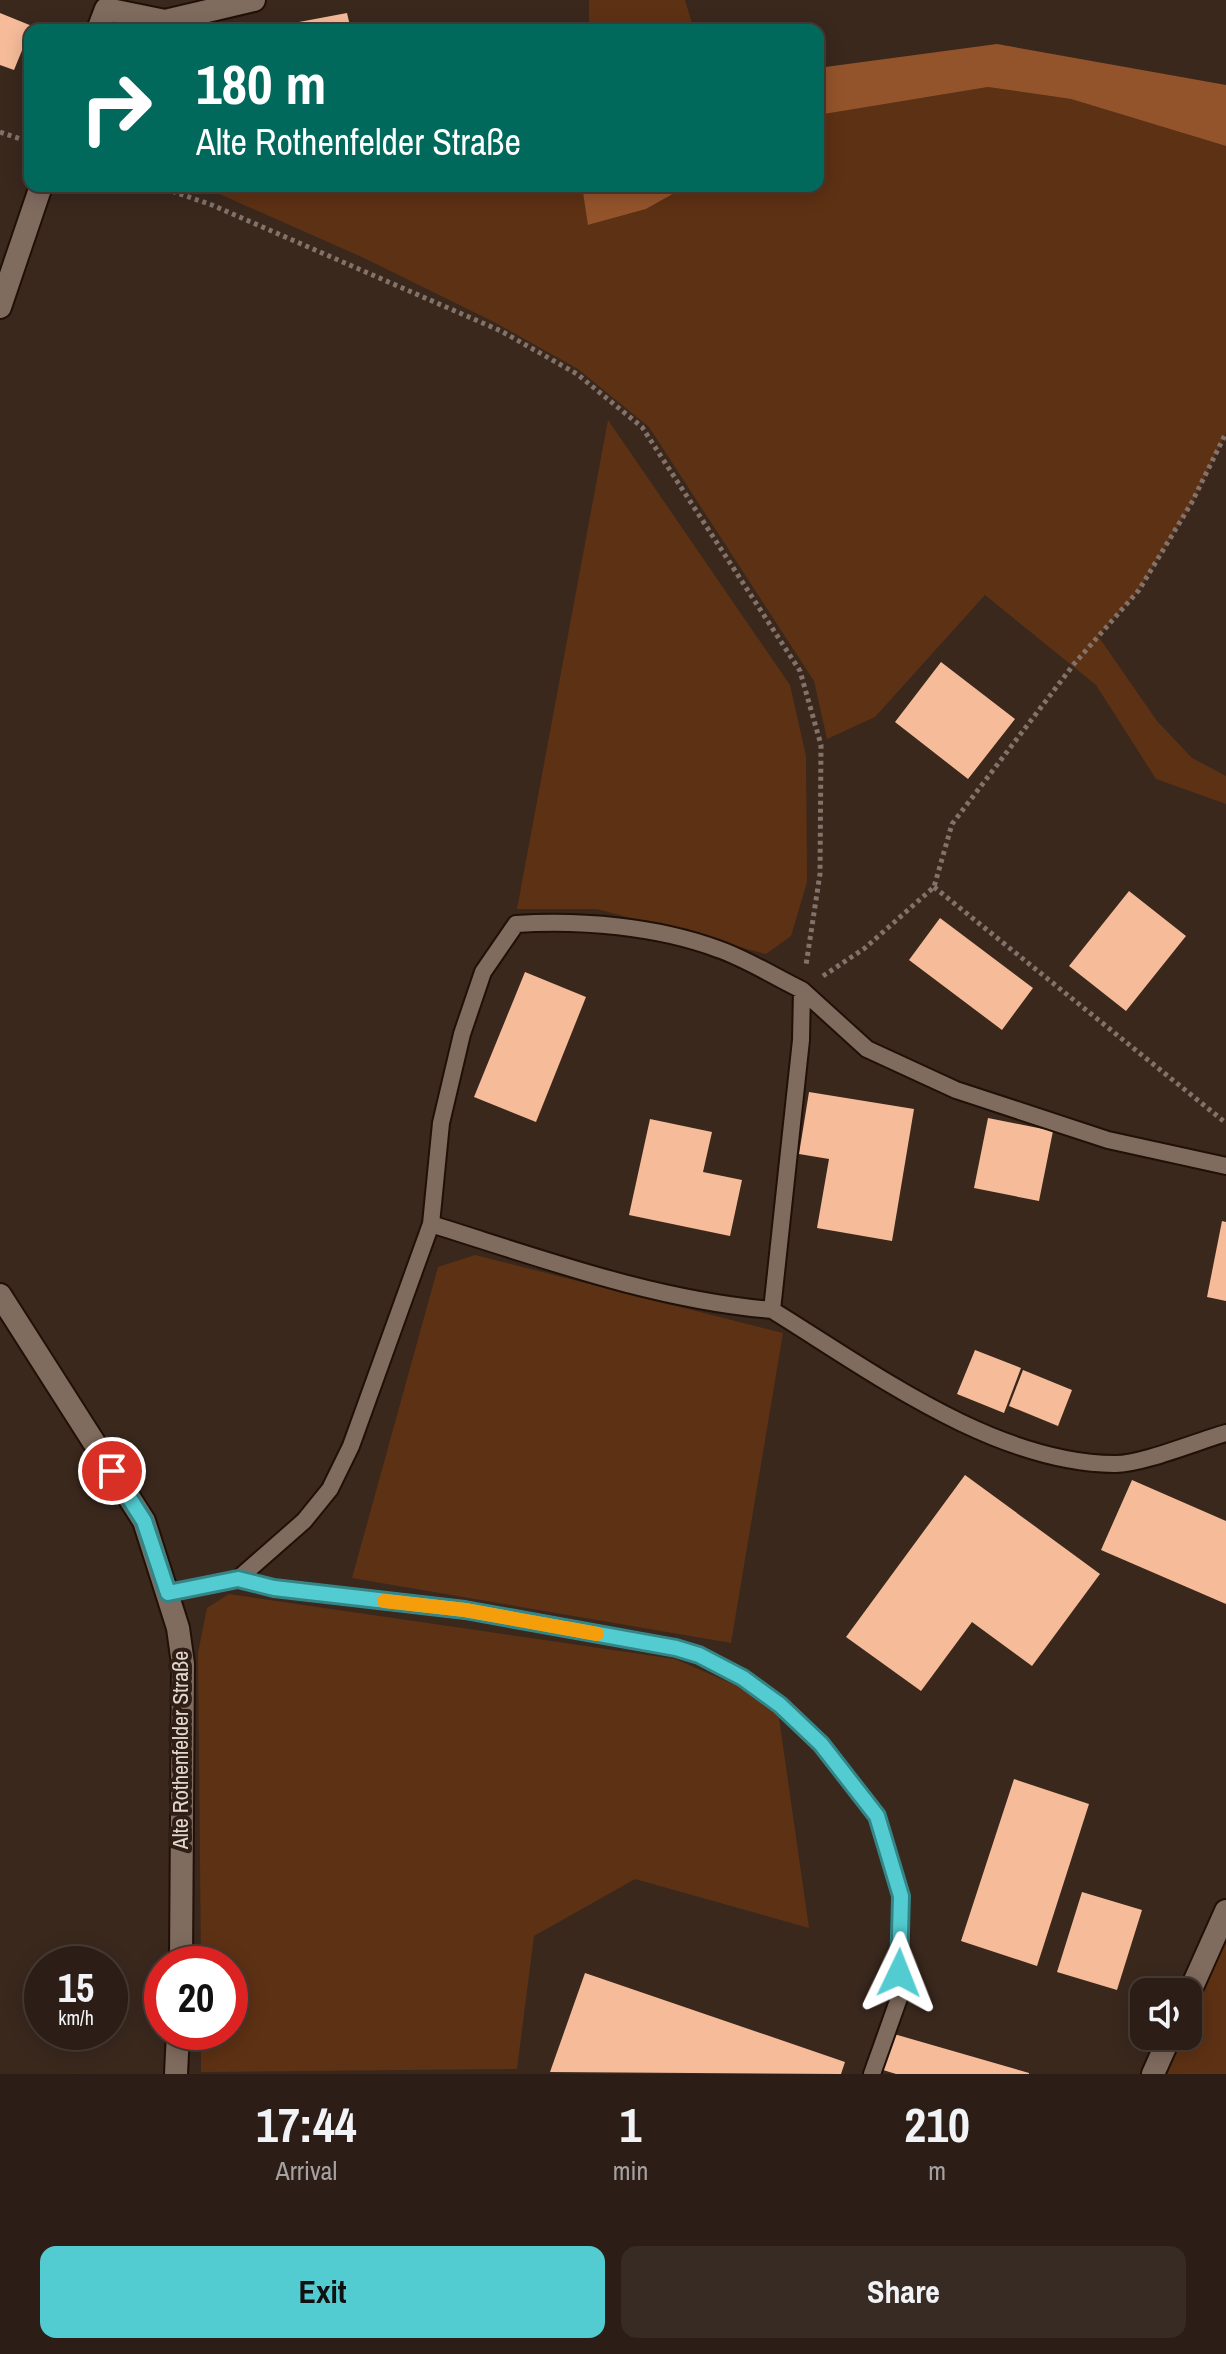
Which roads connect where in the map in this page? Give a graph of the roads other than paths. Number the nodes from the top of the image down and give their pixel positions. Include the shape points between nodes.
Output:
1 (254, 0) edge
2 (100, 13) edge
3 (39, 192) edge
4 (0, 307) edge
5 (802, 990) junction
6 (1226, 1166) edge
7 (431, 1224) junction
8 (0, 1295) edge
9 (772, 1310) junction
10 (1226, 1433) edge
11 (238, 1579) junction
12 (168, 1593) junction
13 (1226, 1911) edge
14 (181, 1946) edge
15 (1196, 1978) edge
16 (171, 2050) edge
17 (1164, 2050) edge
18 (176, 2074) edge
19 (872, 2074) edge
20 (1153, 2074) edge

1 - 2 street via 165,21
3 - 4 street
5 - 6 lane via 867,1049 956,1090 1108,1140
5 - 7 lane via 718,949 687,941 625,927 562,921 516,924 483,972 462,1034 441,1123
5 - 9 lane
7 - 9 lane via 621,1284 730,1307
7 - 11 lane via 351,1446 330,1489 304,1521
8 - 12 street, Alte Rothenfelder Straße via 144,1521
9 - 10 lane via 943,1416 1055,1458 1117,1465
11 - 12 lane
11 - 19 lane via 274,1588 465,1610 676,1648 743,1678 780,1705 821,1744 877,1816 901,1896 899,1998
12 - 14 street, Alte Rothenfelder Straße via 183,1664
13 - 15 street
16 - 18 street
17 - 20 street

